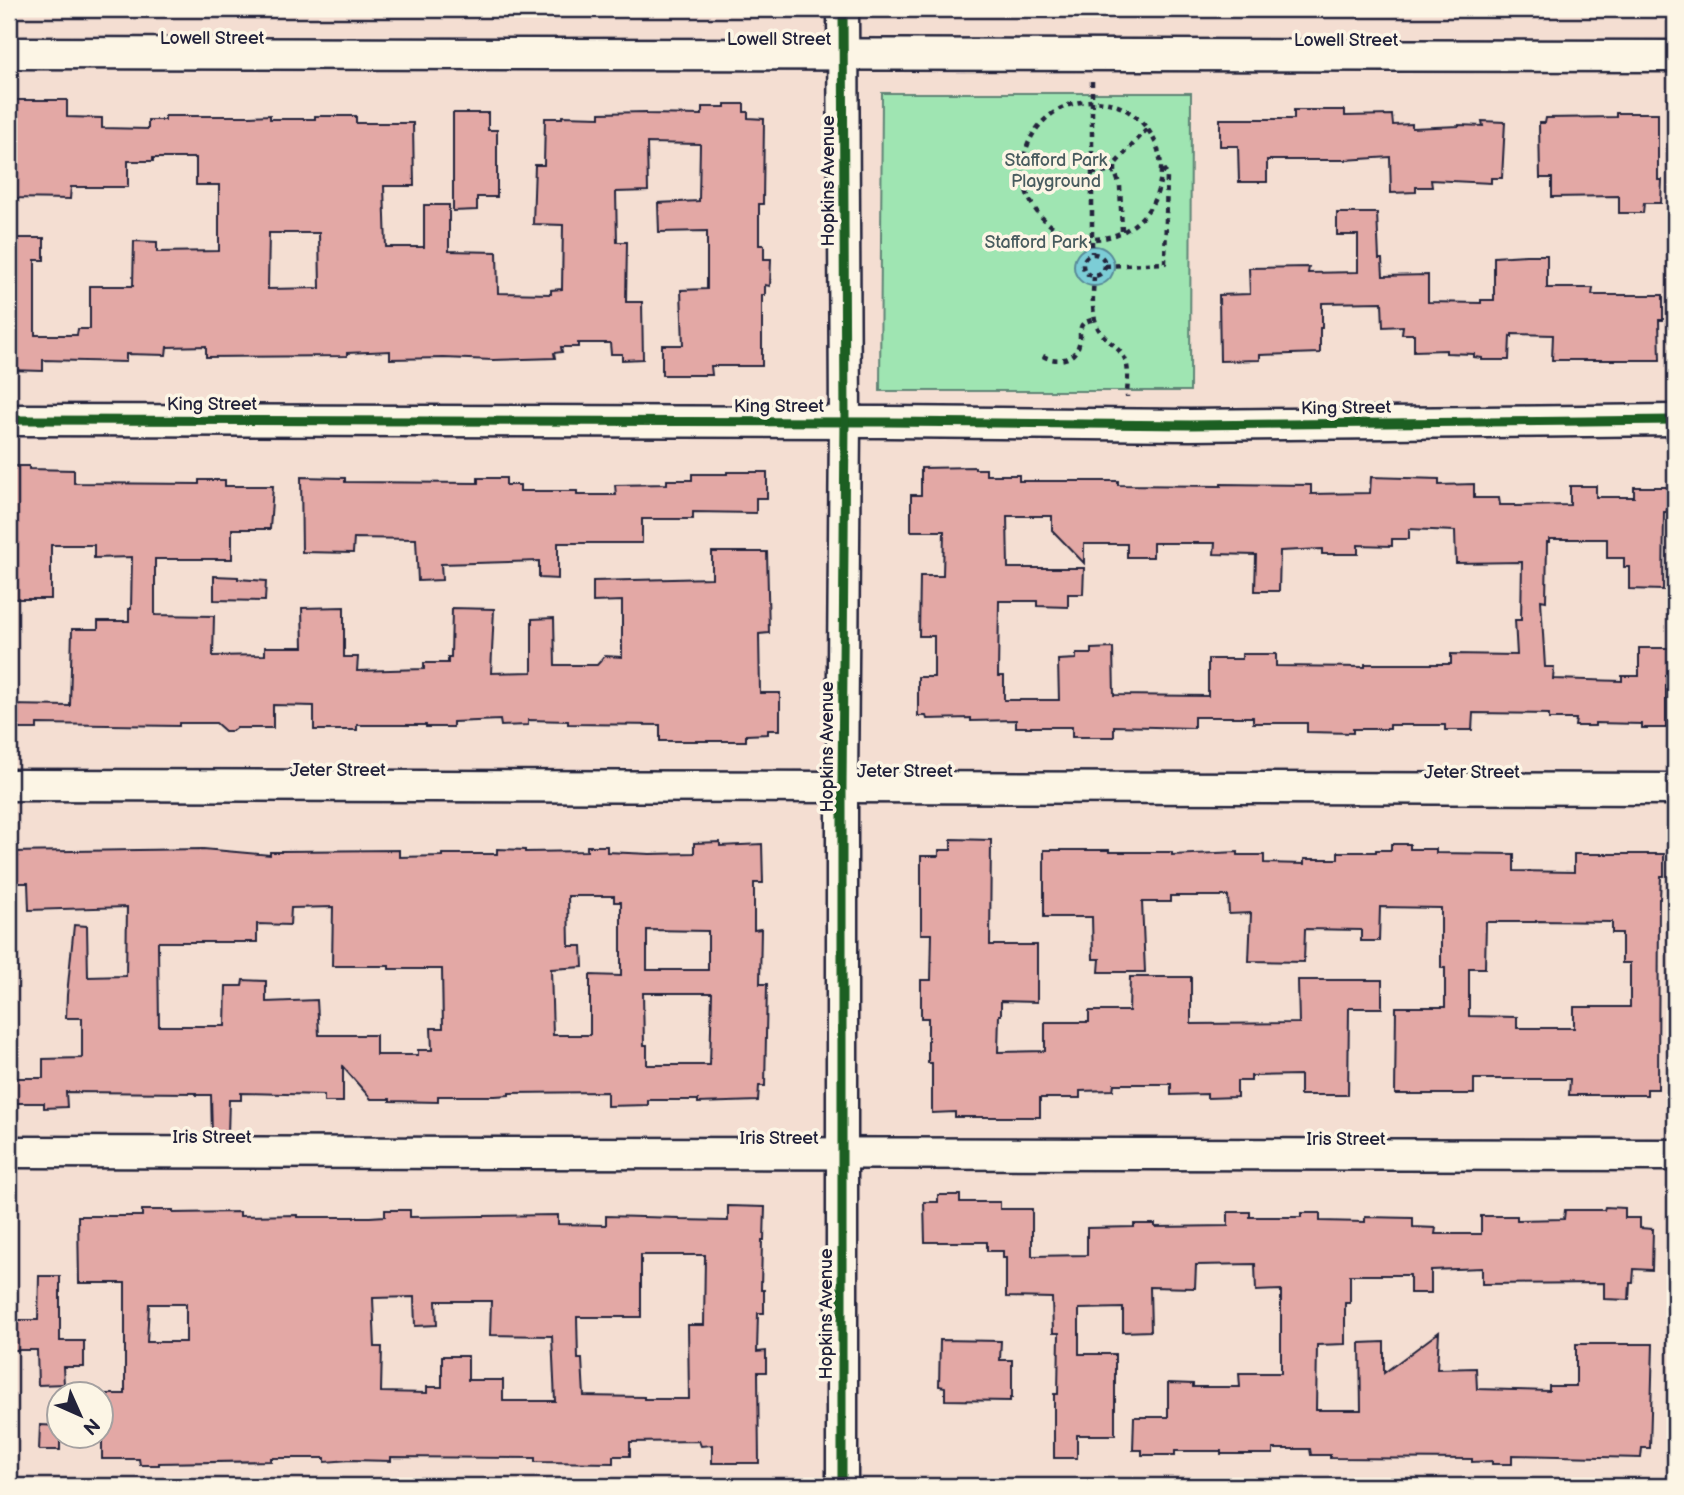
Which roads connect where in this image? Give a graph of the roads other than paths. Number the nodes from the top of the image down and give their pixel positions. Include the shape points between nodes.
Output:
1 (843, 9) edge
2 (9, 53) edge
3 (843, 55) junction
4 (1675, 56) edge
5 (9, 420) edge
6 (1675, 420) edge
7 (845, 422) junction
8 (9, 785) edge
9 (842, 787) junction
10 (1675, 789) edge
11 (9, 1153) edge
12 (842, 1154) junction
13 (1675, 1155) edge
14 (842, 1486) edge

1 - 3 street, Hopkins Avenue
2 - 3 street, Lowell Street
3 - 4 street, Lowell Street
3 - 7 street, Hopkins Avenue
5 - 7 street, King Street
6 - 7 street, King Street via 1126,425
7 - 9 street, Hopkins Avenue
8 - 9 street, Jeter Street
9 - 10 street, Jeter Street
9 - 12 street, Hopkins Avenue
11 - 12 street, Iris Street
12 - 13 street, Iris Street
12 - 14 street, Hopkins Avenue

